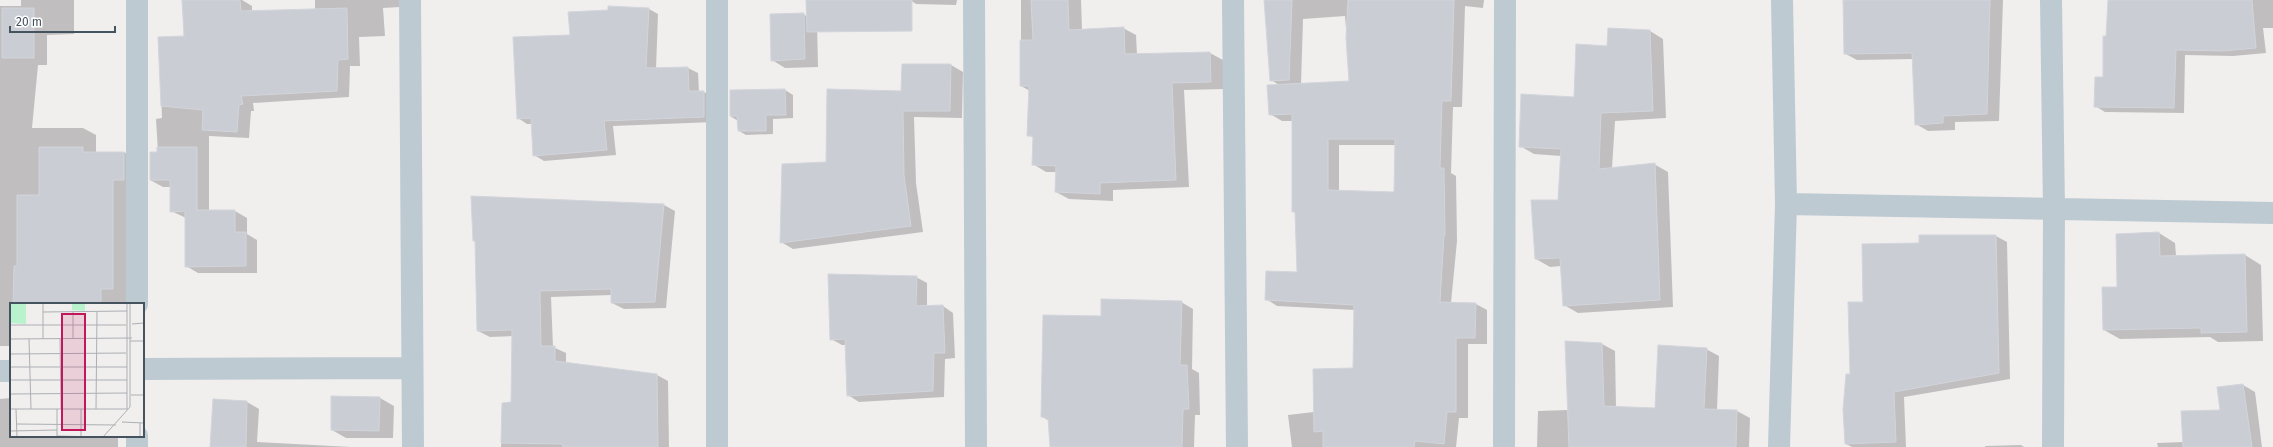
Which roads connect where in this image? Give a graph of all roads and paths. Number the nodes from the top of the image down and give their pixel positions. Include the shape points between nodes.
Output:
1 (138, 0) edge
2 (410, 0) edge
3 (717, 0) edge
4 (974, 0) edge
5 (1232, 0) edge
6 (1505, 0) edge
7 (1782, 0) edge
8 (2051, 0) edge
9 (1786, 204) junction
10 (2054, 208) junction
11 (2273, 213) edge
12 (137, 303) edge
13 (412, 368) junction
14 (144, 369) edge
15 (413, 447) edge
16 (717, 447) edge
17 (976, 447) edge
18 (1237, 447) edge
19 (1504, 447) edge
20 (1779, 447) edge
21 (2053, 447) edge

1 - 12 street
2 - 13 street
3 - 16 street
4 - 17 street
5 - 18 street
6 - 19 street
7 - 9 street
8 - 10 street
9 - 10 street
9 - 20 street
10 - 11 street
10 - 21 street
13 - 14 street
13 - 15 street

